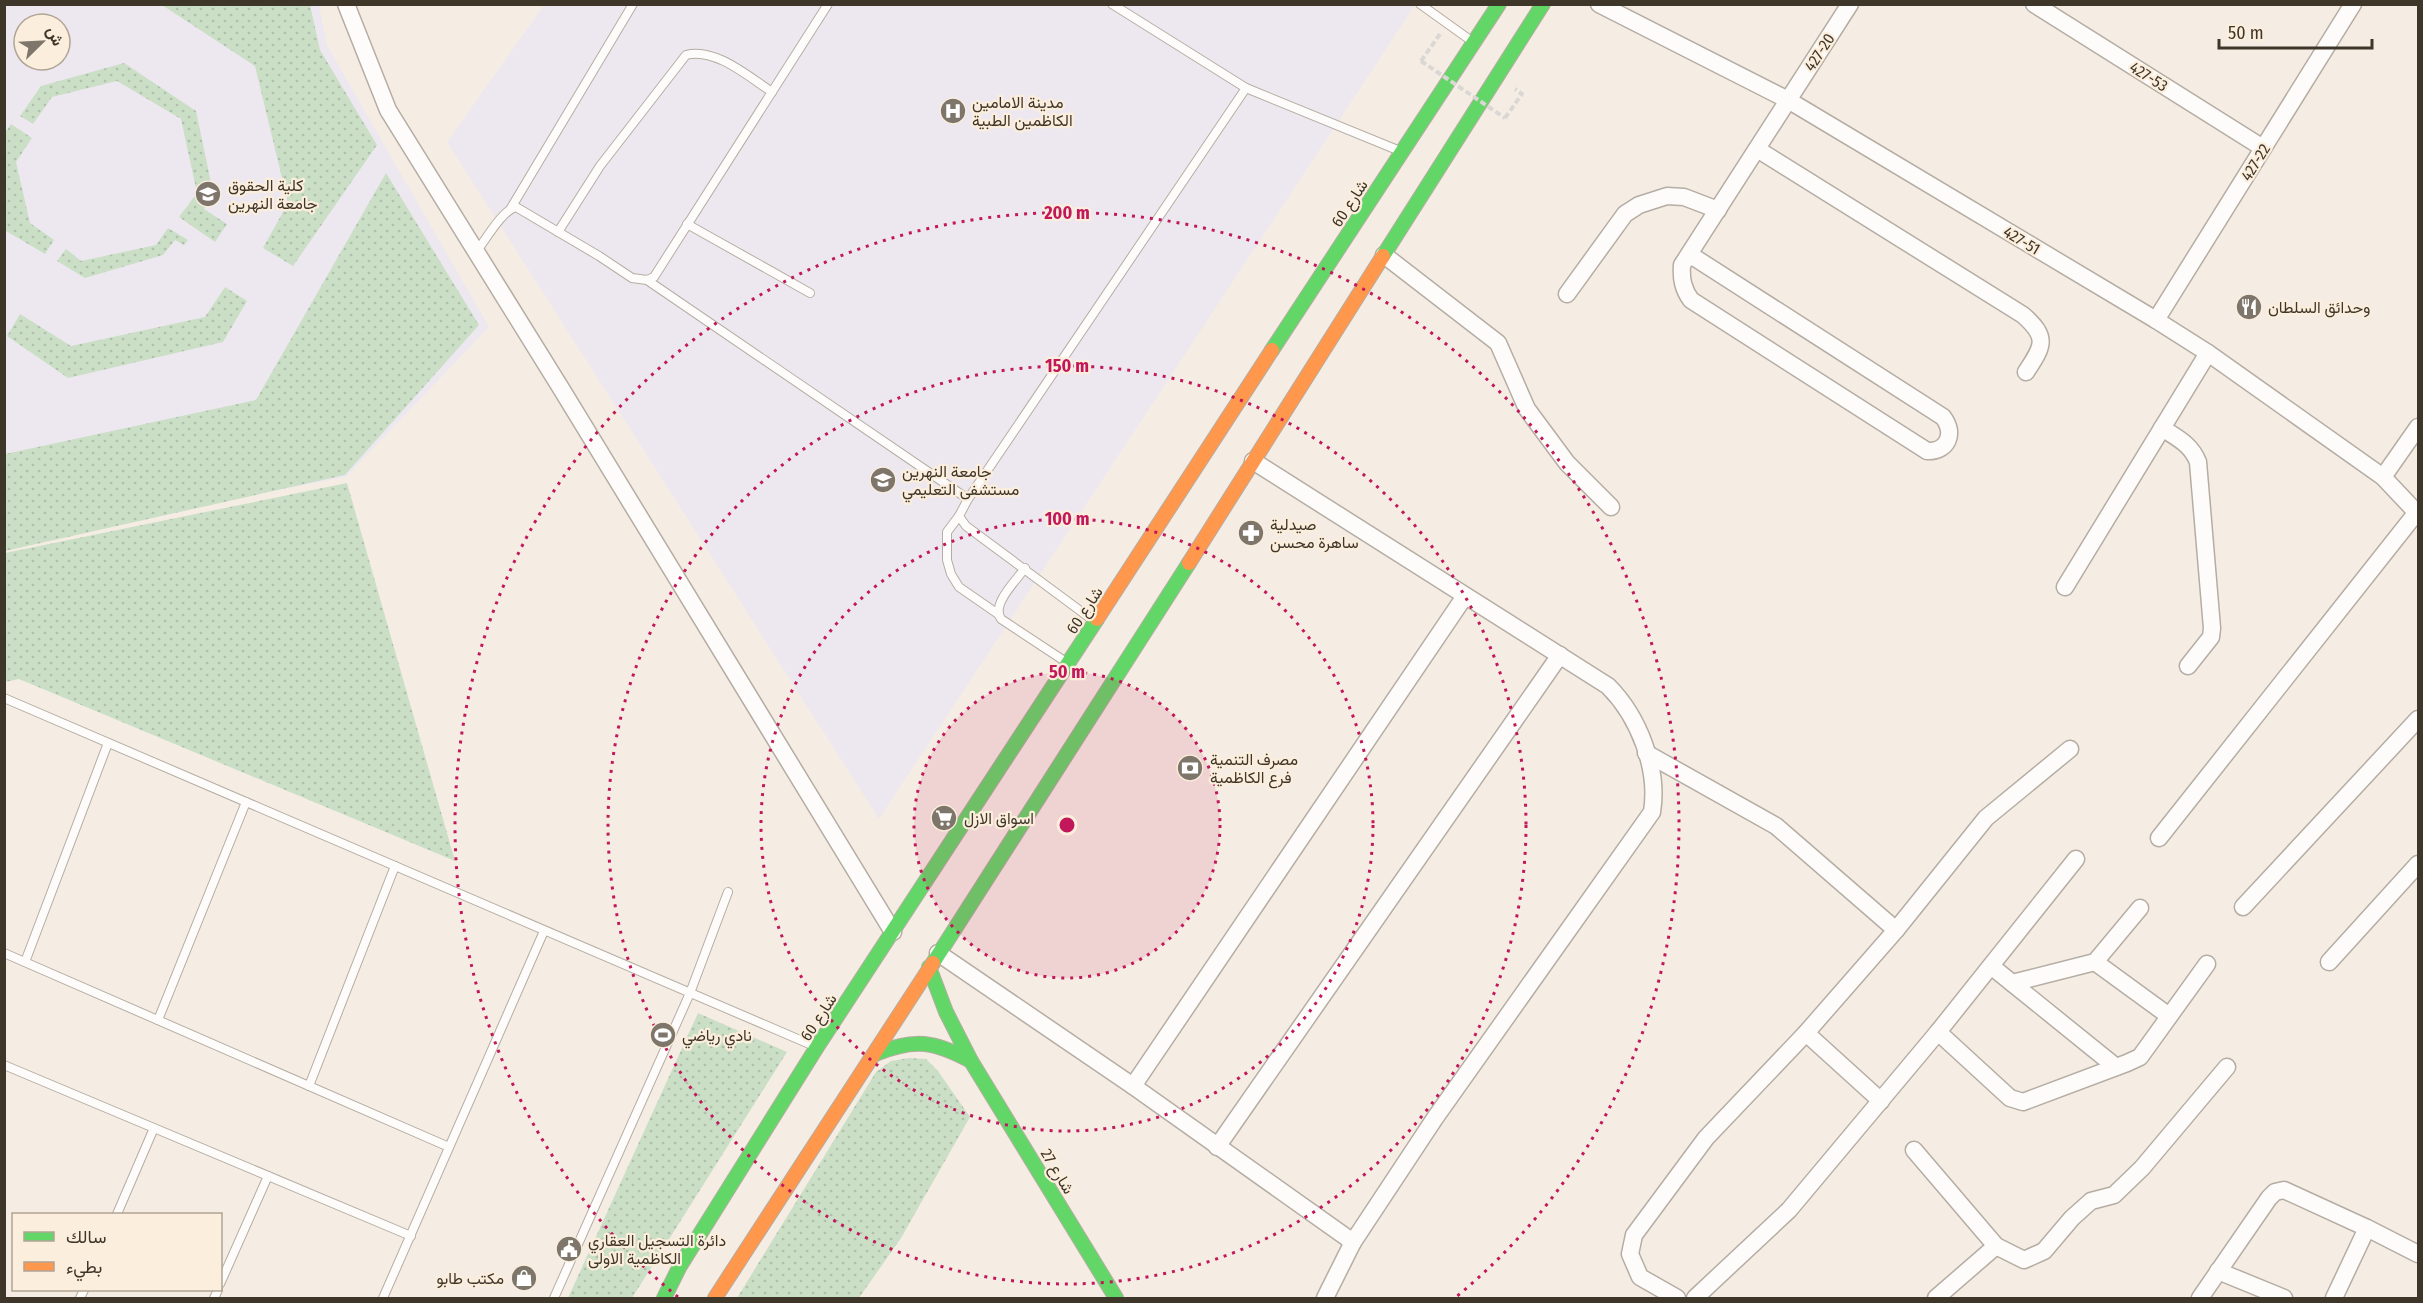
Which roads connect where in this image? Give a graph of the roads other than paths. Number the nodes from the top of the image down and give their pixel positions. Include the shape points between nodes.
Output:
1 (346, 4) edge
2 (633, 4) edge
3 (828, 4) edge
4 (1112, 4) edge
5 (1419, 4) edge
6 (1499, 4) edge
7 (1543, 4) edge
8 (1599, 4) edge
9 (1850, 4) edge
10 (2034, 4) edge
11 (2353, 4) edge
12 (1474, 42) junction
13 (1246, 88) junction
14 (772, 92) junction
15 (1788, 100) junction
16 (2264, 148) junction
17 (1757, 149) junction
18 (1403, 152) junction
19 (511, 208) junction
20 (1718, 210) junction
21 (687, 224) junction
22 (558, 232) junction
23 (476, 252) junction
24 (1384, 255) junction
25 (1689, 255) junction
26 (647, 280) junction
27 (810, 293) dead end
28 (1567, 294) dead end
29 (2157, 320) junction
30 (2208, 352) junction
31 (2026, 372) dead end
32 (2418, 427) edge
33 (2162, 428) junction
34 (1253, 461) junction
35 (2383, 477) junction
36 (968, 498) junction
37 (1611, 507) dead end
38 (2418, 513) edge
39 (959, 516) junction
40 (1025, 568) junction
41 (2065, 587) dead end
42 (1465, 596) junction
43 (998, 615) junction
44 (1095, 622) junction
45 (1560, 655) junction
46 (1068, 664) junction
47 (2188, 666) dead end
48 (4, 698) edge
49 (2418, 719) edge
50 (108, 743) junction
51 (2070, 749) dead end
52 (1646, 753) junction
53 (246, 802) junction
54 (2159, 838) dead end
55 (2076, 859) dead end
56 (2418, 864) edge
57 (395, 866) junction
58 (728, 892) dead end
59 (2243, 907) dead end
60 (2140, 908) dead end
61 (1896, 930) junction
62 (544, 931) junction
63 (893, 932) junction
64 (4, 953) edge
65 (934, 960) junction
66 (25, 962) junction
67 (2095, 962) junction
68 (2329, 962) dead end
69 (2207, 964) dead end
70 (1991, 966) junction
71 (2012, 983) junction
72 (690, 993) junction
73 (2169, 1016) junction
74 (158, 1020) junction
75 (1938, 1032) junction
76 (1806, 1033) junction
77 (817, 1047) junction
78 (875, 1054) junction
79 (971, 1061) junction
80 (5, 1066) edge
81 (2116, 1067) junction
82 (2227, 1067) dead end
83 (309, 1086) junction
84 (1133, 1086) junction
85 (1881, 1101) junction
86 (154, 1128) junction
87 (449, 1147) junction
88 (1217, 1147) junction
89 (1914, 1150) dead end
90 (268, 1176) junction
91 (118, 1213) edge
92 (2367, 1228) junction
93 (411, 1236) junction
94 (1353, 1242) junction
95 (1996, 1246) junction
96 (2418, 1254) edge
97 (2218, 1271) junction
98 (222, 1280) edge
99 (383, 1299) edge
100 (554, 1299) edge
101 (664, 1299) edge
102 (715, 1299) edge
103 (1116, 1299) edge
104 (1325, 1299) edge
105 (1677, 1299) edge
106 (1695, 1299) edge
107 (1936, 1299) edge
108 (2200, 1299) edge
109 (2284, 1299) edge
110 (2334, 1299) edge

1 - 23 street via 388,110
2 - 19 lane
3 - 14 lane
4 - 13 lane
5 - 12 lane
6 - 12 street, شارع 60
7 - 24 street
8 - 15 street, 427-51
9 - 15 street, 427-20
10 - 16 street, 427-53
11 - 16 street, 427-22
12 - 18 street, شارع 60
13 - 18 lane
13 - 36 lane
14 - 21 lane
14 - 22 lane via 723,61 695,53 686,55 600,166
15 - 17 street, 427-20
15 - 29 street, 427-51
16 - 29 street, 427-22
17 - 20 street, 427-20
17 - 31 street via 2023,315 2042,339 2041,348
18 - 44 street, شارع 60
19 - 22 lane via 520,209
19 - 23 lane
20 - 25 street, 427-20
20 - 28 street via 1684,197 1667,196 1639,205 1625,214
21 - 26 lane via 654,277
21 - 27 lane
22 - 26 lane via 632,278
23 - 63 street
24 - 34 street
24 - 37 street via 1498,344 1527,409 1567,464
25 - 25 street via 1682,265 1682,277 1684,291 1691,300 1927,452 1945,446 1950,436 1949,424 1943,417
26 - 36 lane
29 - 30 street, 427-51
30 - 33 street
30 - 35 street, 427-51
32 - 35 street
33 - 41 street
33 - 47 street via 2186,443 2198,462 2212,628 2211,637
34 - 42 street
34 - 65 street
35 - 38 street, 427-51
36 - 39 lane
38 - 54 street
39 - 40 lane via 966,526
39 - 43 lane via 947,532 951,574 959,587
40 - 43 lane via 998,605
40 - 44 lane
42 - 45 street
42 - 84 street
43 - 46 lane
44 - 46 street, شارع 60
45 - 52 street via 1608,686 1623,701
45 - 88 street
46 - 63 street, شارع 60
48 - 50 lane
49 - 59 street
50 - 53 lane
50 - 66 lane
51 - 61 street via 1986,818
52 - 61 street via 1776,826
52 - 94 street via 1655,796 1652,812 1435,1118
53 - 57 lane
53 - 74 lane
55 - 70 street
56 - 68 street
57 - 62 lane
57 - 83 lane
58 - 72 lane
60 - 67 street
61 - 76 street
62 - 72 lane
62 - 87 lane
63 - 77 street, شارع 60
64 - 66 lane
65 - 78 street
65 - 79 street, شارع 27 via 945,1012
65 - 84 street
66 - 74 lane
67 - 71 street
67 - 73 street
69 - 73 street
70 - 71 street
70 - 75 street
71 - 81 street
72 - 77 lane
72 - 100 lane
73 - 81 street via 2140,1056
74 - 83 lane
75 - 81 street via 2010,1098 2023,1102
75 - 85 street
76 - 85 street
76 - 105 street via 1706,1138 1634,1235 1630,1254 1640,1277
77 - 101 street, شارع 60 via 680,1266
78 - 79 street via 900,1042 926,1042 946,1047
78 - 102 street
79 - 103 street, شارع 27
80 - 86 lane
82 - 95 street via 2142,1168 2114,1195 2091,1201 2044,1251 2024,1260
83 - 87 lane
84 - 88 street
85 - 106 street via 1789,1210
86 - 90 lane
86 - 91 lane
87 - 93 lane
88 - 94 street
89 - 95 street
90 - 93 lane
90 - 98 lane
92 - 96 street
92 - 97 street via 2284,1190 2275,1192
92 - 110 street
93 - 99 lane
94 - 104 street
95 - 107 street
97 - 108 street
97 - 109 street

